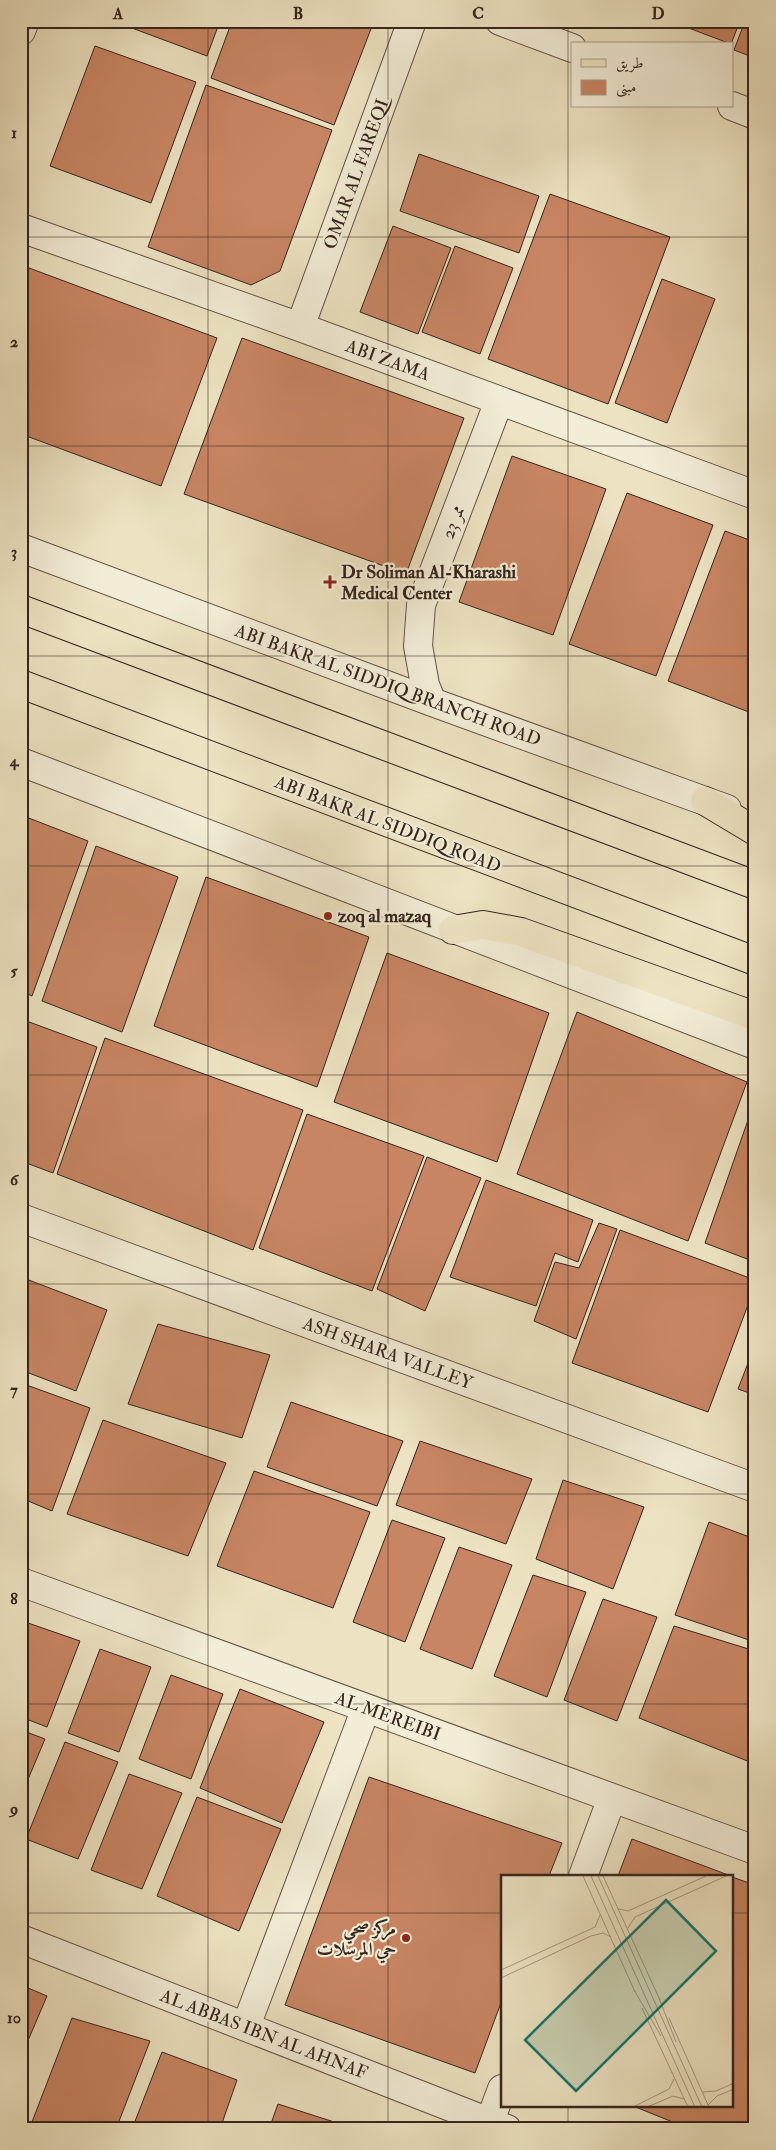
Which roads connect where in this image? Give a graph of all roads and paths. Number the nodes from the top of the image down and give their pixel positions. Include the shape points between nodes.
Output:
1 (25, 21) edge
2 (412, 21) edge
3 (500, 21) edge
4 (21, 31) edge
5 (571, 48) edge
6 (734, 107) edge
7 (755, 115) edge
8 (21, 228) edge
9 (300, 328) junction
10 (499, 401) junction
11 (755, 495) edge
12 (21, 548) edge
13 (21, 609) edge
14 (21, 684) edge
15 (432, 702) junction
16 (21, 762) edge
17 (705, 801) junction
18 (755, 818) edge
19 (755, 831) edge
20 (755, 885) edge
21 (453, 930) junction
22 (755, 962) edge
23 (755, 1016) edge
24 (755, 1045) edge
25 (21, 1218) edge
26 (755, 1488) edge
27 (21, 1582) edge
28 (366, 1708) junction
29 (612, 1798) junction
30 (755, 1850) edge
31 (583, 1875) edge
32 (21, 1939) edge
33 (246, 2026) junction
34 (501, 2094) edge
35 (495, 2126) edge

1 - 4 street
2 - 9 street, OMAR AL FAREQI
3 - 5 street
6 - 7 street
8 - 9 street, ABI ZAMA
9 - 10 street, ABI ZAMA
10 - 11 street, ABI ZAMA
10 - 15 street, ممر 23 via 421,605 418,646
12 - 15 street, ABI BAKR AL SIDDIQ BRANCH ROAD
13 - 20 main road
14 - 22 main road, ABI BAKR AL SIDDIQ ROAD
15 - 17 street, ABI BAKR AL SIDDIQ BRANCH ROAD
16 - 21 street
17 - 18 street, ABI BAKR AL SIDDIQ BRANCH ROAD
17 - 19 main road
21 - 23 main road via 483,925 512,929
21 - 24 street
25 - 26 street, ASH SHARA VALLEY
27 - 28 street, AL MEREIBI
28 - 29 street, AL MEREIBI
28 - 33 street
29 - 30 street, AL MEREIBI
29 - 31 street
32 - 33 street, AL ABBAS IBN AL AHNAF
33 - 35 street, AL ABBAS IBN AL AHNAF
34 - 35 street

